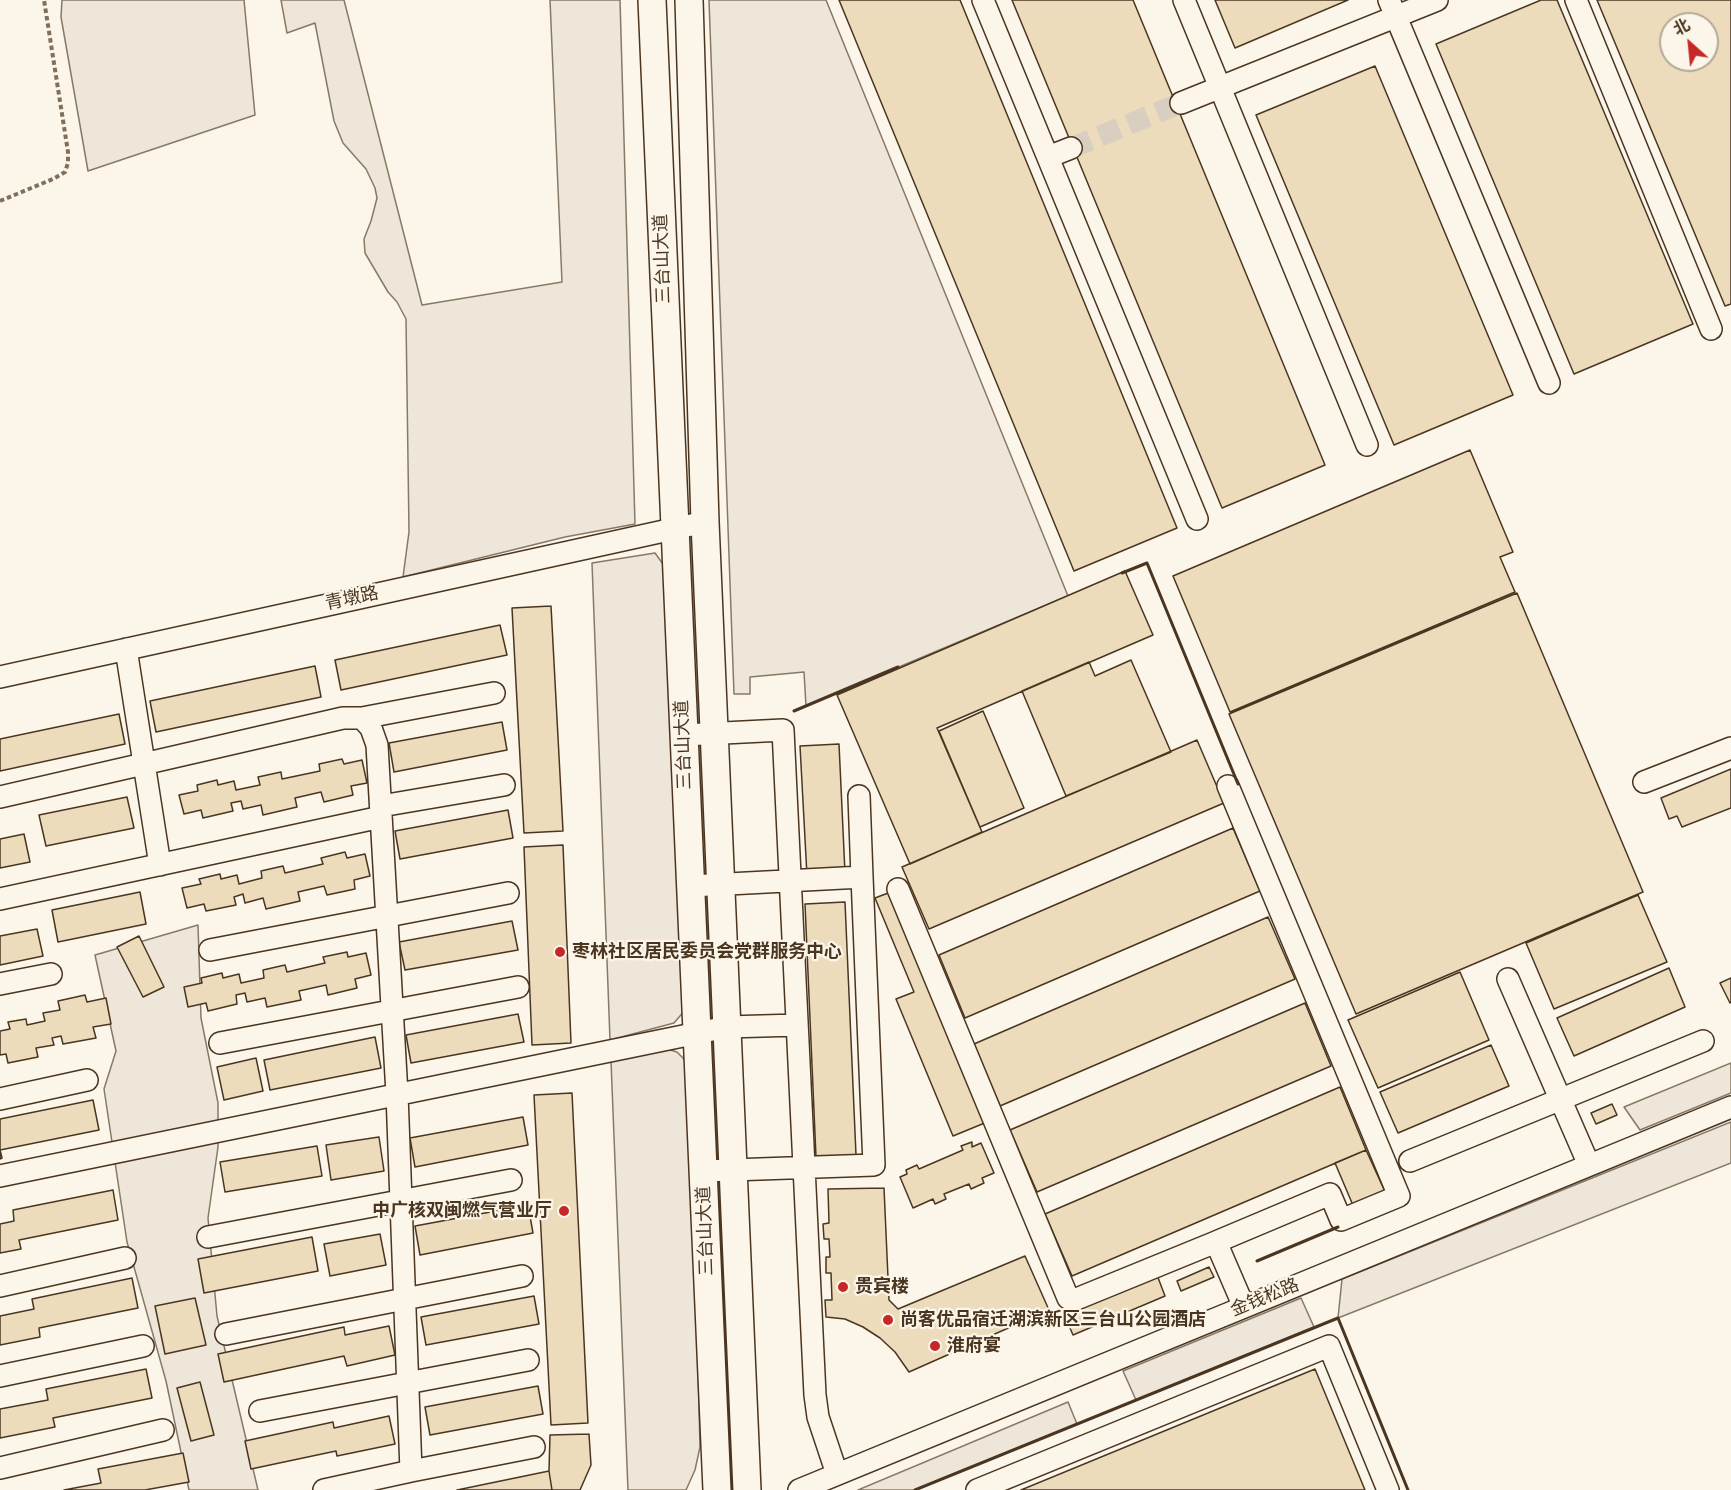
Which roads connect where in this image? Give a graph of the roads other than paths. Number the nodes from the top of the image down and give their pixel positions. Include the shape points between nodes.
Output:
1 (652, 0) edge
2 (689, 0) edge
3 (983, 0) edge
4 (1184, 0) edge
5 (1437, 0) edge
6 (1576, 0) edge
7 (1393, 8) edge
8 (1220, 87) junction
9 (1181, 103) tunnel mouth
10 (1071, 148) tunnel mouth
11 (1048, 157) junction
12 (1712, 328) dead end
13 (1549, 383) dead end
14 (1366, 445) dead end
15 (1197, 519) dead end
16 (705, 522) junction
17 (675, 528) junction
18 (126, 649) junction
19 (0, 677) edge
20 (494, 693) dead end
21 (362, 718) junction
22 (714, 734) junction
23 (684, 735) junction
24 (1731, 748) edge
25 (144, 764) junction
26 (1644, 782) dead end
27 (504, 785) dead end
28 (1228, 786) dead end
29 (859, 796) dead end
30 (0, 797) edge
31 (381, 812) junction
32 (160, 865) junction
33 (862, 877) junction
34 (790, 880) junction
35 (721, 885) junction
36 (690, 886) junction
37 (898, 889) dead end
38 (508, 893) dead end
39 (0, 899) edge
40 (387, 916) junction
41 (210, 950) dead end
42 (51, 974) dead end
43 (1508, 979) dead end
44 (0, 984) edge
45 (518, 987) dead end
46 (392, 1011) junction
47 (797, 1025) junction
48 (727, 1027) junction
49 (697, 1032) junction
50 (1703, 1041) dead end
51 (220, 1043) dead end
52 (87, 1080) dead end
53 (397, 1094) junction
54 (0, 1099) edge
55 (1560, 1100) junction
56 (1731, 1107) edge
57 (1410, 1161) dead end
58 (1589, 1165) junction
59 (804, 1167) junction
60 (734, 1170) junction
61 (703, 1171) junction
62 (0, 1176) edge
63 (511, 1180) dead end
64 (401, 1201) junction
65 (208, 1237) dead end
66 (1216, 1242) junction
67 (125, 1258) dead end
68 (522, 1276) dead end
69 (0, 1286) edge
70 (405, 1299) junction
71 (1244, 1307) junction
72 (226, 1334) dead end
73 (143, 1346) dead end
74 (528, 1360) dead end
75 (0, 1376) edge
76 (408, 1383) junction
77 (260, 1411) dead end
78 (163, 1430) dead end
79 (534, 1447) dead end
80 (0, 1468) edge
81 (411, 1471) junction
82 (837, 1474) junction
83 (324, 1490) edge
84 (717, 1490) edge
85 (747, 1490) edge
86 (799, 1490) edge
87 (977, 1490) edge
88 (1388, 1490) edge

1 - 17 main road, 三台山大道
2 - 16 main road, 三台山大道
3 - 11 street
4 - 8 street
5 - 7 street
6 - 12 street
7 - 8 street
7 - 13 street
8 - 9 street
8 - 14 street
10 - 11 street
11 - 15 street
16 - 17 street, 青墩路
16 - 22 main road, 三台山大道
17 - 18 street, 青墩路
17 - 23 main road, 三台山大道
18 - 19 street, 青墩路
18 - 25 street
20 - 21 street
21 - 25 street via 343,718
21 - 31 street via 371,728 377,745
22 - 23 street
22 - 34 street via 783,730
22 - 35 main road, 三台山大道
23 - 36 main road, 三台山大道
24 - 26 street
25 - 30 street
25 - 32 street
27 - 31 street
28 - 66 street via 1400,1196 1341,1220 1330,1194
29 - 33 street
31 - 32 street
31 - 40 street
32 - 39 street
33 - 34 street
33 - 59 street via 874,1166
34 - 35 street
34 - 47 street
35 - 36 street
35 - 48 main road, 三台山大道
36 - 49 main road, 三台山大道
37 - 66 street via 1068,1298 1074,1300
38 - 40 street
40 - 41 street
40 - 46 street
42 - 44 street
43 - 55 street
45 - 46 street
46 - 51 street
46 - 53 street
47 - 48 street
47 - 59 street
48 - 49 street
48 - 60 main road, 三台山大道
49 - 53 street
49 - 61 main road, 三台山大道
50 - 55 street
52 - 54 street
53 - 62 street
53 - 64 street
55 - 57 street
55 - 58 street
56 - 58 street, 金钱松路
58 - 71 street, 金钱松路
59 - 60 street
59 - 82 street via 815,1395 818,1417
60 - 61 street
60 - 85 main road, 三台山大道
61 - 84 main road, 三台山大道
63 - 64 street
64 - 65 street
64 - 70 street
66 - 71 street
67 - 69 street
68 - 70 street
70 - 72 street
70 - 76 street
71 - 82 street, 金钱松路
73 - 75 street
74 - 76 street
76 - 77 street
76 - 81 street
78 - 80 street
79 - 81 street
81 - 83 street
82 - 86 street, 金钱松路
87 - 88 street via 1329,1346

